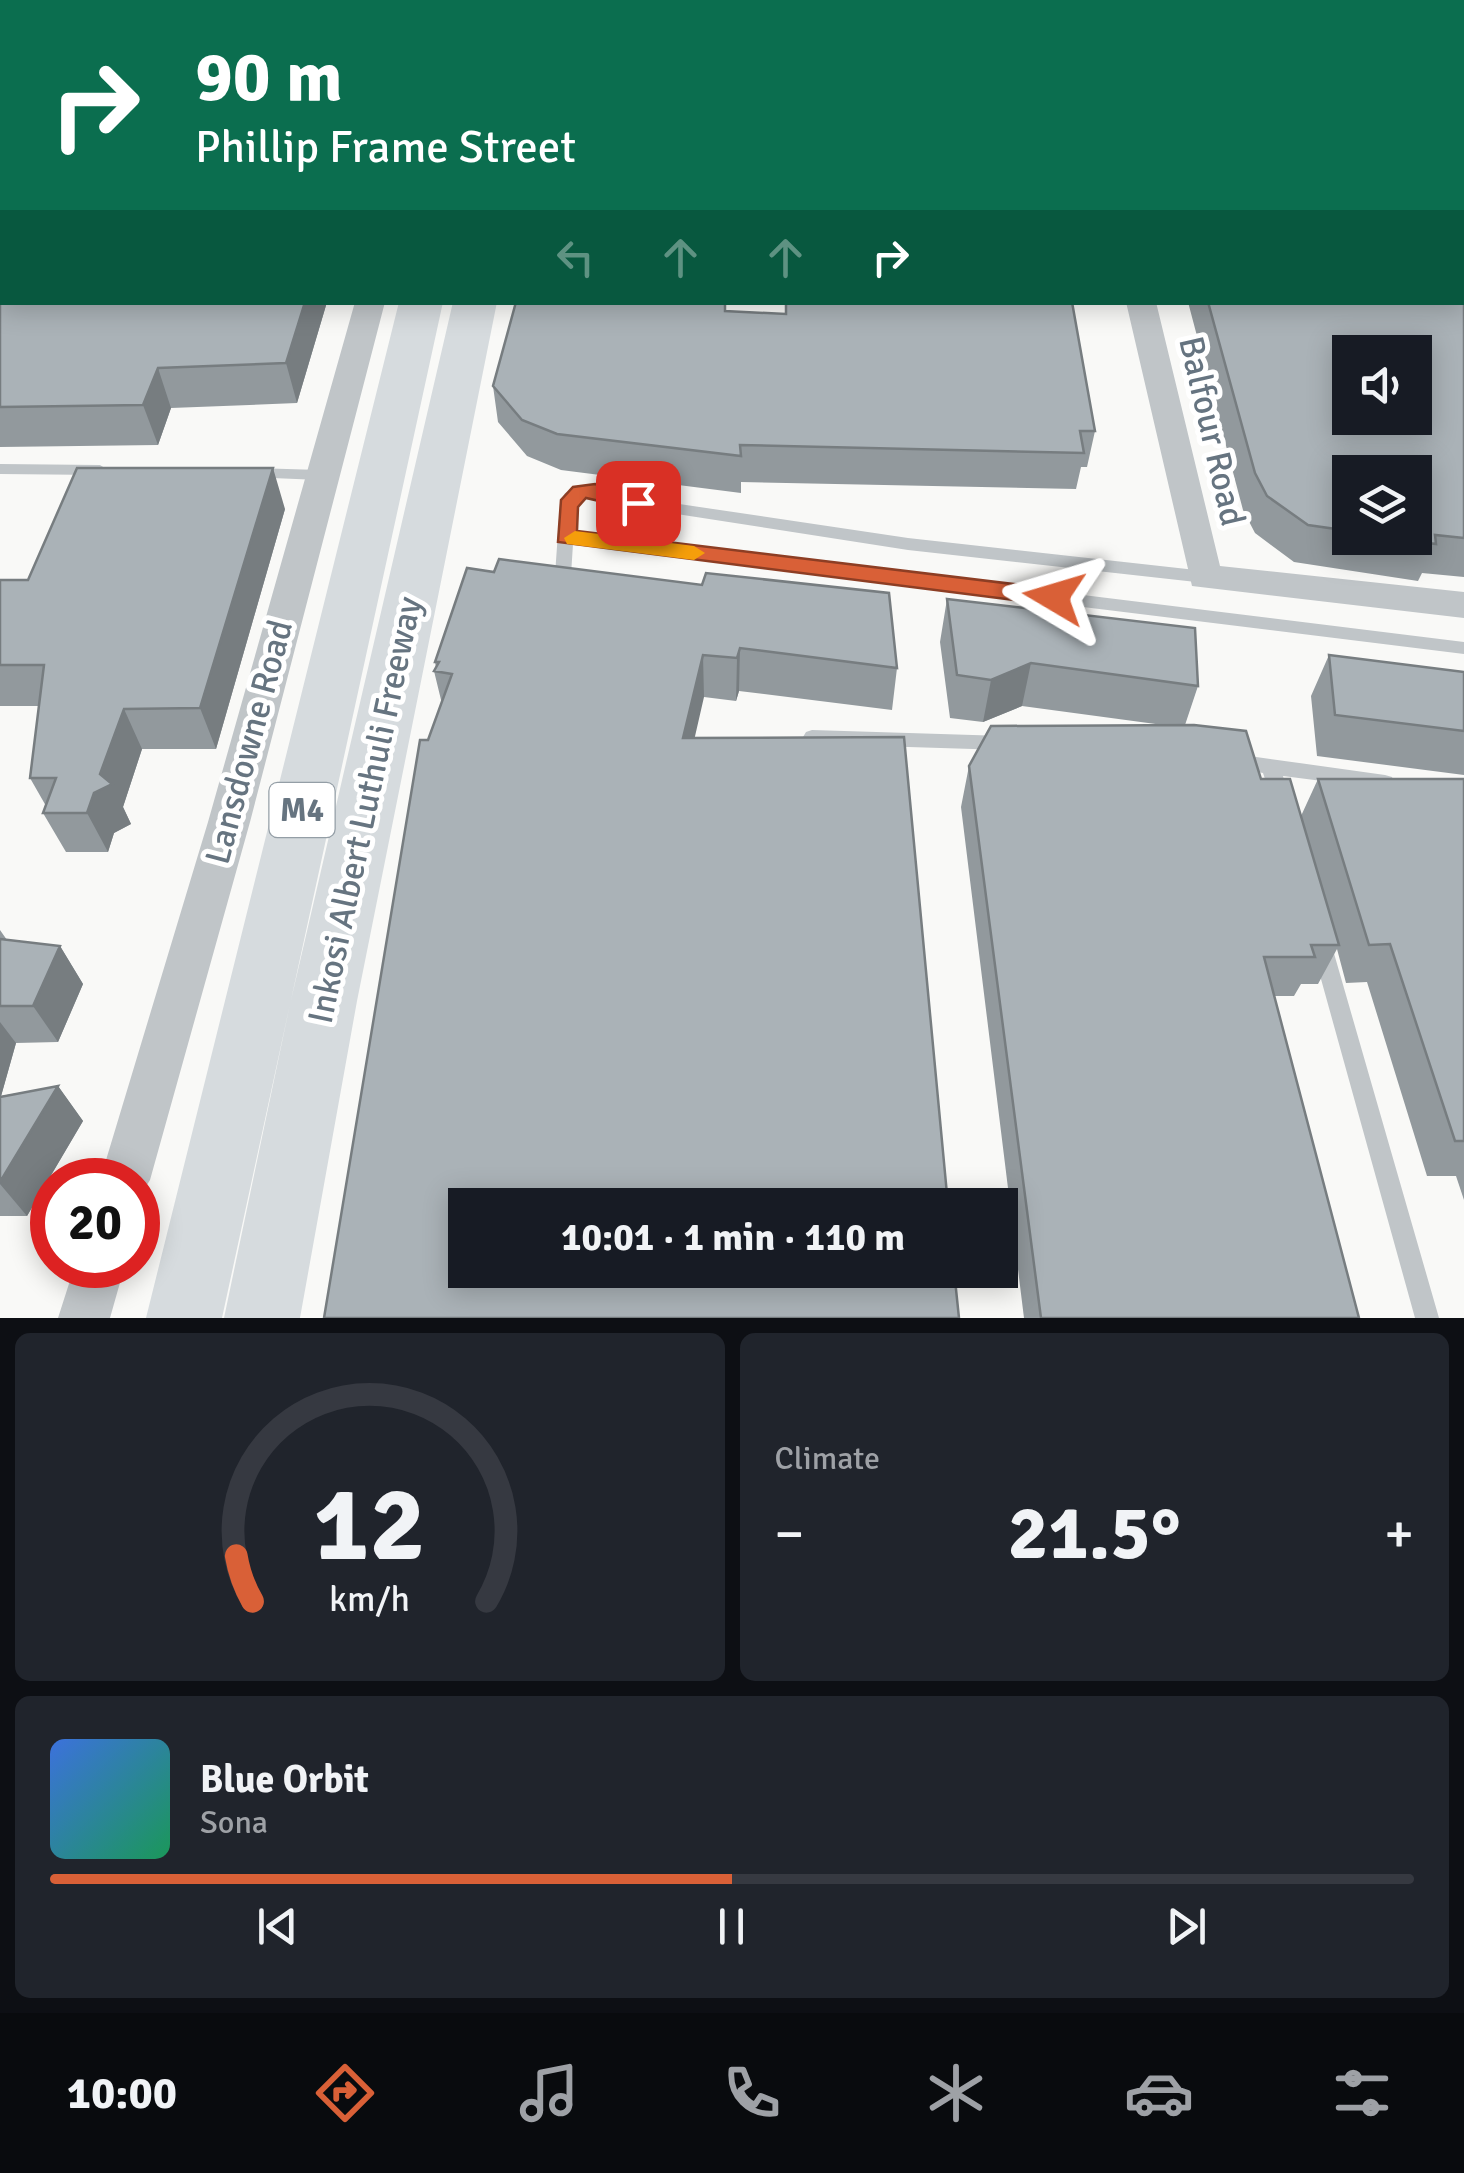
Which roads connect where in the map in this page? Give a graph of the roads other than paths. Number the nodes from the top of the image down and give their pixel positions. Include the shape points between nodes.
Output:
1 (369, 305) edge
2 (420, 305) edge
3 (474, 305) edge
4 (1142, 305) edge
5 (0, 469) edge
6 (115, 470) edge
7 (231, 473) edge
8 (320, 475) junction
9 (566, 537) junction
10 (563, 575) edge
11 (1205, 577) junction
12 (1464, 605) edge
13 (1464, 648) edge
14 (812, 736) edge
15 (1024, 743) edge
16 (1220, 758) edge
17 (1272, 767) junction
18 (1406, 785) edge
19 (1288, 824) edge
20 (1314, 919) edge
21 (130, 1158) edge
22 (93, 1288) edge
23 (84, 1318) edge
24 (184, 1318) edge
25 (262, 1318) edge
26 (1428, 1318) edge

1 - 8 street, Lansdowne Road
2 - 24 highway, Inkosi Albert Luthuli Freeway / M4
3 - 25 highway, Inkosi Albert Luthuli Freeway / M4
4 - 11 street, Balfour Road
5 - 6 lane
7 - 8 lane
8 - 21 street, Lansdowne Road via 229,822
9 - 10 lane
9 - 11 lane via 571,498 595,490 638,503 908,544
9 - 13 lane
11 - 12 street
14 - 15 lane
16 - 17 lane
17 - 18 lane
17 - 19 lane
20 - 26 lane
22 - 23 street

